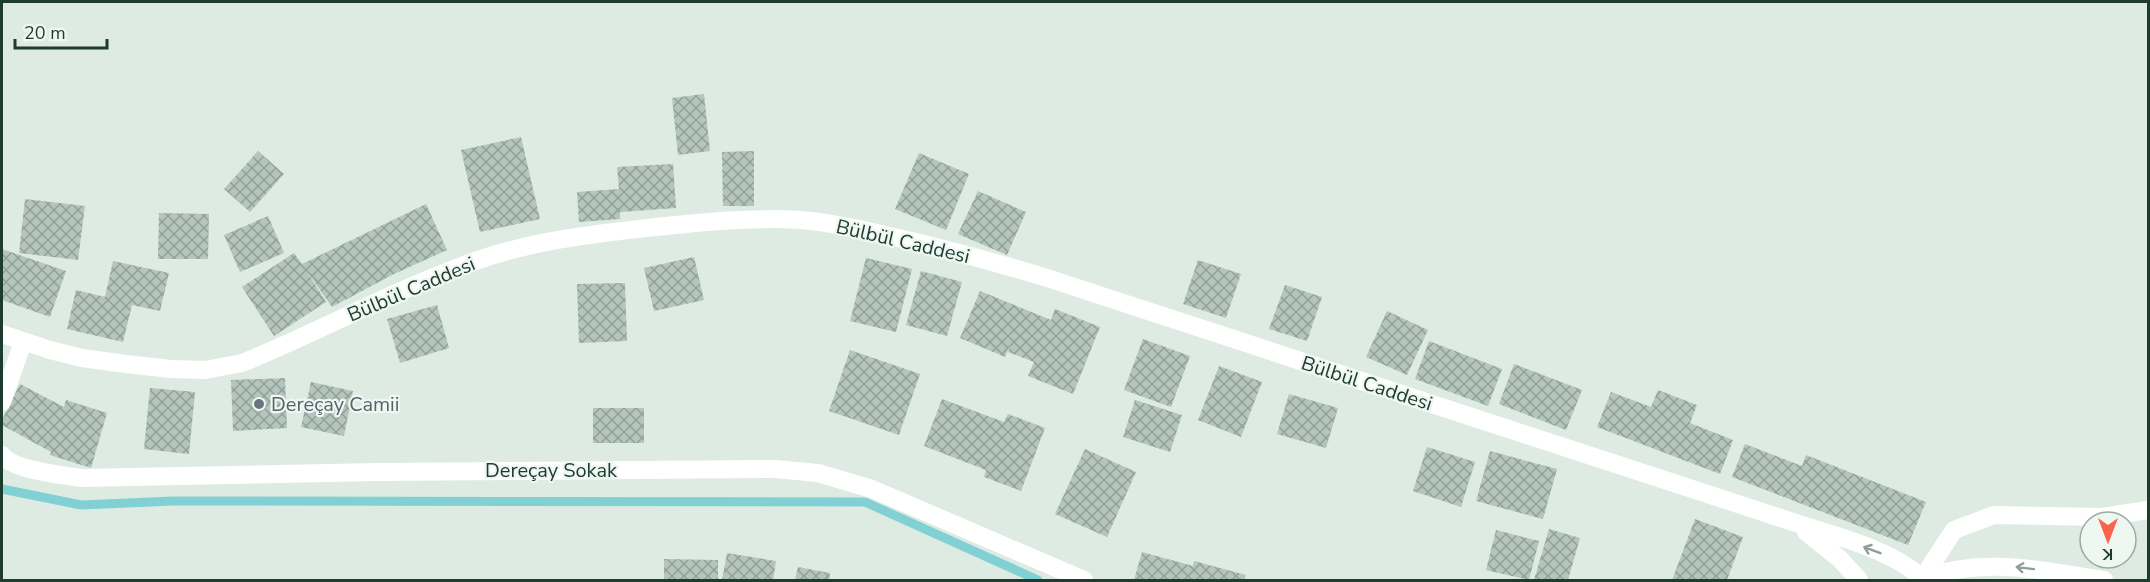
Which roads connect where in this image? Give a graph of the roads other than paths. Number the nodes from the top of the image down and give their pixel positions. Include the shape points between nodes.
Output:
1 (2, 334) edge
2 (23, 342) junction
3 (2, 402) edge
4 (2, 455) edge
5 (2148, 510) edge
6 (1793, 522) junction
7 (1955, 571) junction
8 (1084, 580) edge
9 (1859, 580) edge
10 (1921, 580) edge
11 (1982, 580) edge
12 (2104, 580) edge

1 - 2 street, Bülbül Caddesi
2 - 3 street
2 - 6 street, Bülbül Caddesi via 82,358 206,370 242,363 469,263 511,250 708,222 801,220 967,254 1047,278
4 - 8 street, Dereçay Sokak via 6,461 81,478 775,469 818,473 872,489
5 - 10 street via 2102,517 1994,515 1954,530
6 - 9 street, Bülbül Caddesi
10 -> 6 street, Bülbül Caddesi via 1911,569 1878,552
7 - 10 street
7 - 11 street
12 -> 7 street via 2001,566

